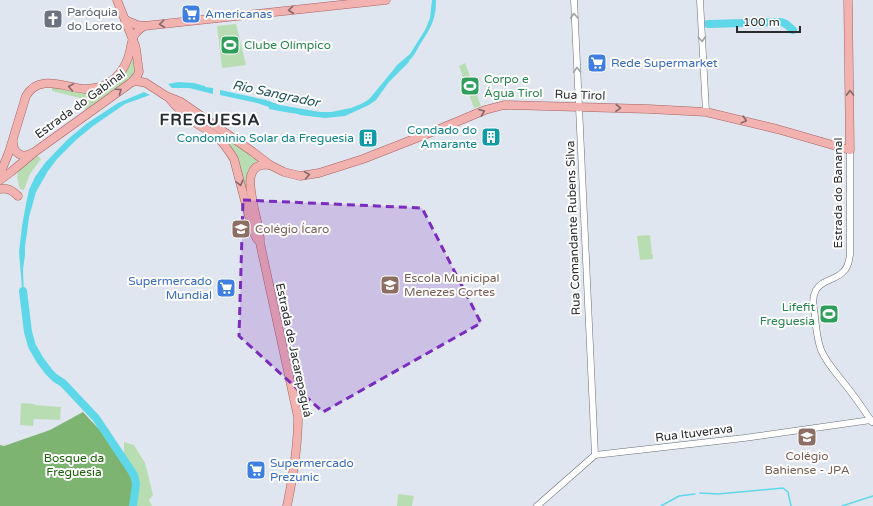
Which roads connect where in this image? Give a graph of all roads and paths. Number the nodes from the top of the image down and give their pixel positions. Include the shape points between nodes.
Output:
1 (117, 0) edge
2 (386, 0) edge
3 (574, 0) edge
4 (700, 0) edge
5 (848, 0) edge
6 (125, 20) junction
7 (144, 26) junction
8 (133, 39) junction
9 (132, 82) junction
10 (168, 97) junction
11 (579, 107) junction
12 (706, 112) junction
13 (850, 132) junction
14 (13, 141) junction
15 (844, 150) junction
16 (34, 152) junction
17 (270, 165) junction
18 (0, 174) edge
19 (0, 180) edge
20 (0, 189) edge
21 (18, 196) dead end
22 (260, 243) junction
23 (872, 422) edge
24 (595, 456) junction
25 (291, 486) junction
26 (287, 506) edge
27 (291, 506) edge
28 (537, 506) edge

1 - 6 main road
2 -> 7 main road
11 -> 3 street, Rua Comandante Rubens Silva
4 -> 12 street
13 -> 5 main road, Estrada do Bananal
6 - 7 main road
6 - 8 main road
7 - 8 main road
8 - 9 main road, Estrada do Gabinal via 139,72
8 -> 14 main road, Estrada do Gabinal via 125,64 118,76 109,83 84,89 49,83 34,87 26,96
9 - 10 main road, Estrada de Jacarepaguá via 146,83
16 -> 9 main road, Estrada do Gabinal
10 - 17 main road, Estrada de Jacarepaguá via 181,102
10 -> 22 main road, Estrada de Jacarepaguá via 176,108 216,137 230,152 255,235
11 -> 12 main road, Rua Tirol
17 -> 11 main road, Rua Tirol via 291,175 319,173 363,159 496,107
11 - 24 street, Rua Comandante Rubens Silva
12 -> 15 main road, Rua Tirol via 777,129
13 - 15 main road, Estrada do Bananal
13 - 15 main road via 845,142 840,144
14 - 16 main road via 18,154 23,156
14 - 18 main road, Estrada do Gabinal
15 - 23 street, Estrada do Bananal via 850,255 844,272 819,286 814,294 813,303 816,330 824,355
16 - 19 main road, Estrada do Gabinal
17 - 22 main road, Estrada de Jacarepaguá via 257,167 250,179
20 - 21 main road via 9,189
22 - 25 main road, Estrada de Jacarepaguá via 298,417
23 - 24 street, Rua Ituverava
24 - 28 street
25 - 26 main road, Estrada de Jacarepaguá
25 - 27 main road, Estrada de Jacarepaguá

